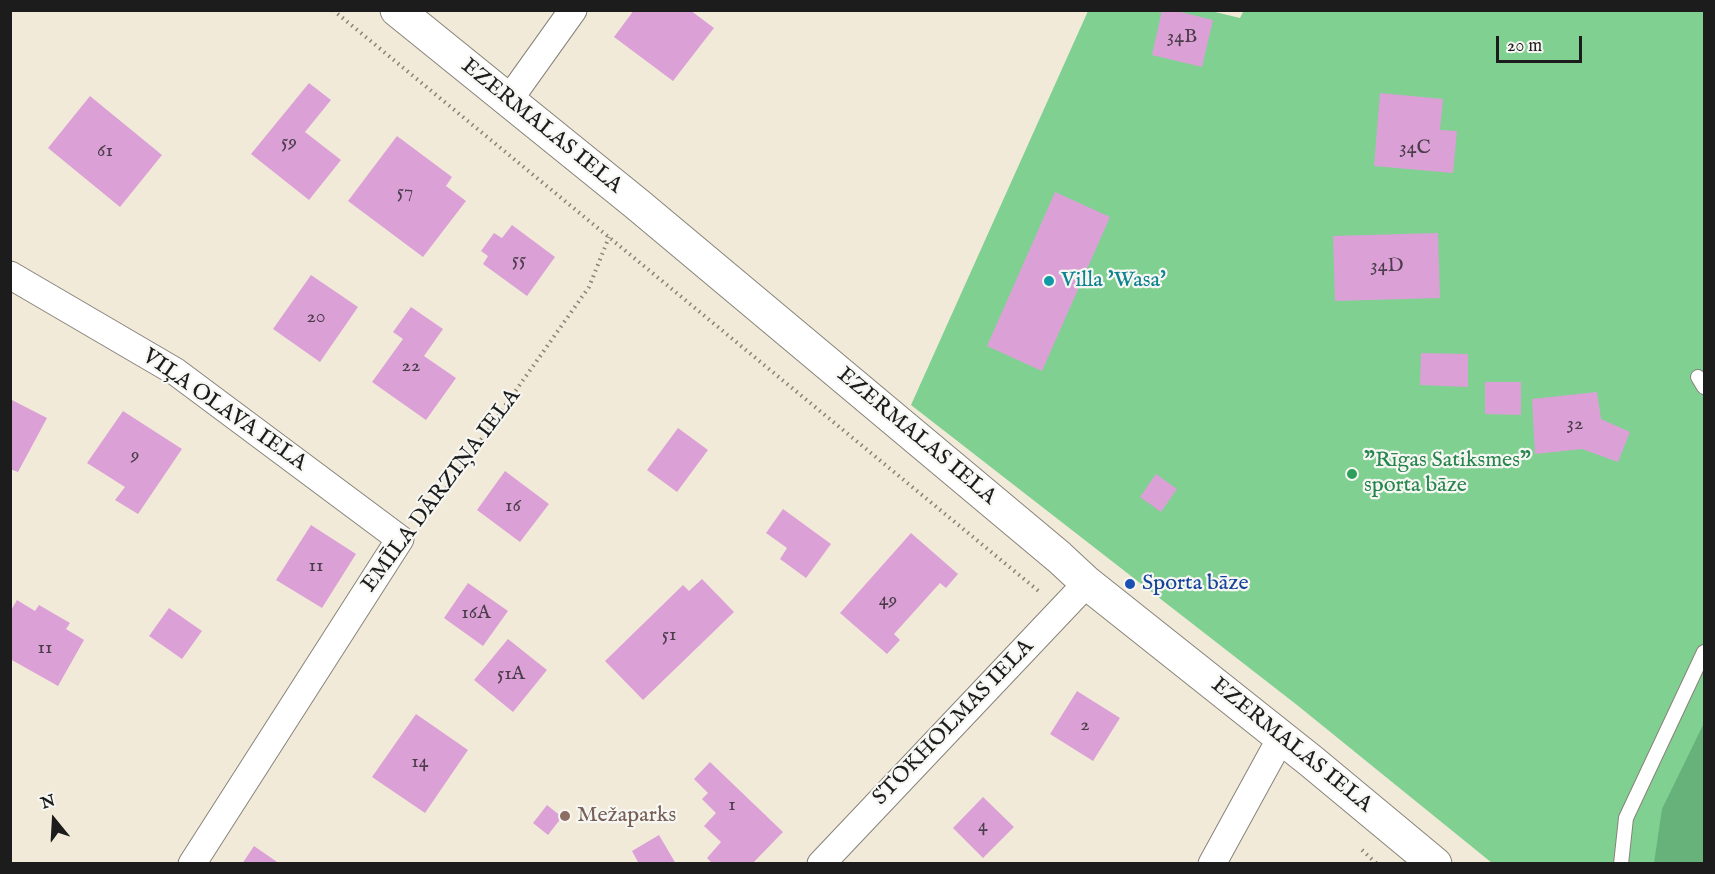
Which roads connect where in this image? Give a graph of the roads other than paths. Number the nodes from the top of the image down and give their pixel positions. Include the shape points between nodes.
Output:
1 (397, 10) edge
2 (573, 10) edge
3 (508, 101) junction
4 (10, 275) edge
5 (400, 539) joint
6 (1087, 583) junction
7 (1704, 652) edge
8 (1281, 738) junction
9 (192, 864) edge
10 (821, 864) edge
11 (1212, 864) edge
12 (1435, 864) edge
13 (1621, 864) edge

1 - 3 street, EZERMALAS IELA
2 - 3 street
3 - 6 street, EZERMALAS IELA via 637,204
4 - 5 street, VIĻA OLAVA IELA via 176,372
5 - 9 street, EMĪLA DĀRZIŅA IELA
6 - 8 street, EZERMALAS IELA
6 - 10 street, STOKHOLMAS IELA
7 - 13 lane via 1626,818
8 - 11 street
8 - 12 street, EZERMALAS IELA

